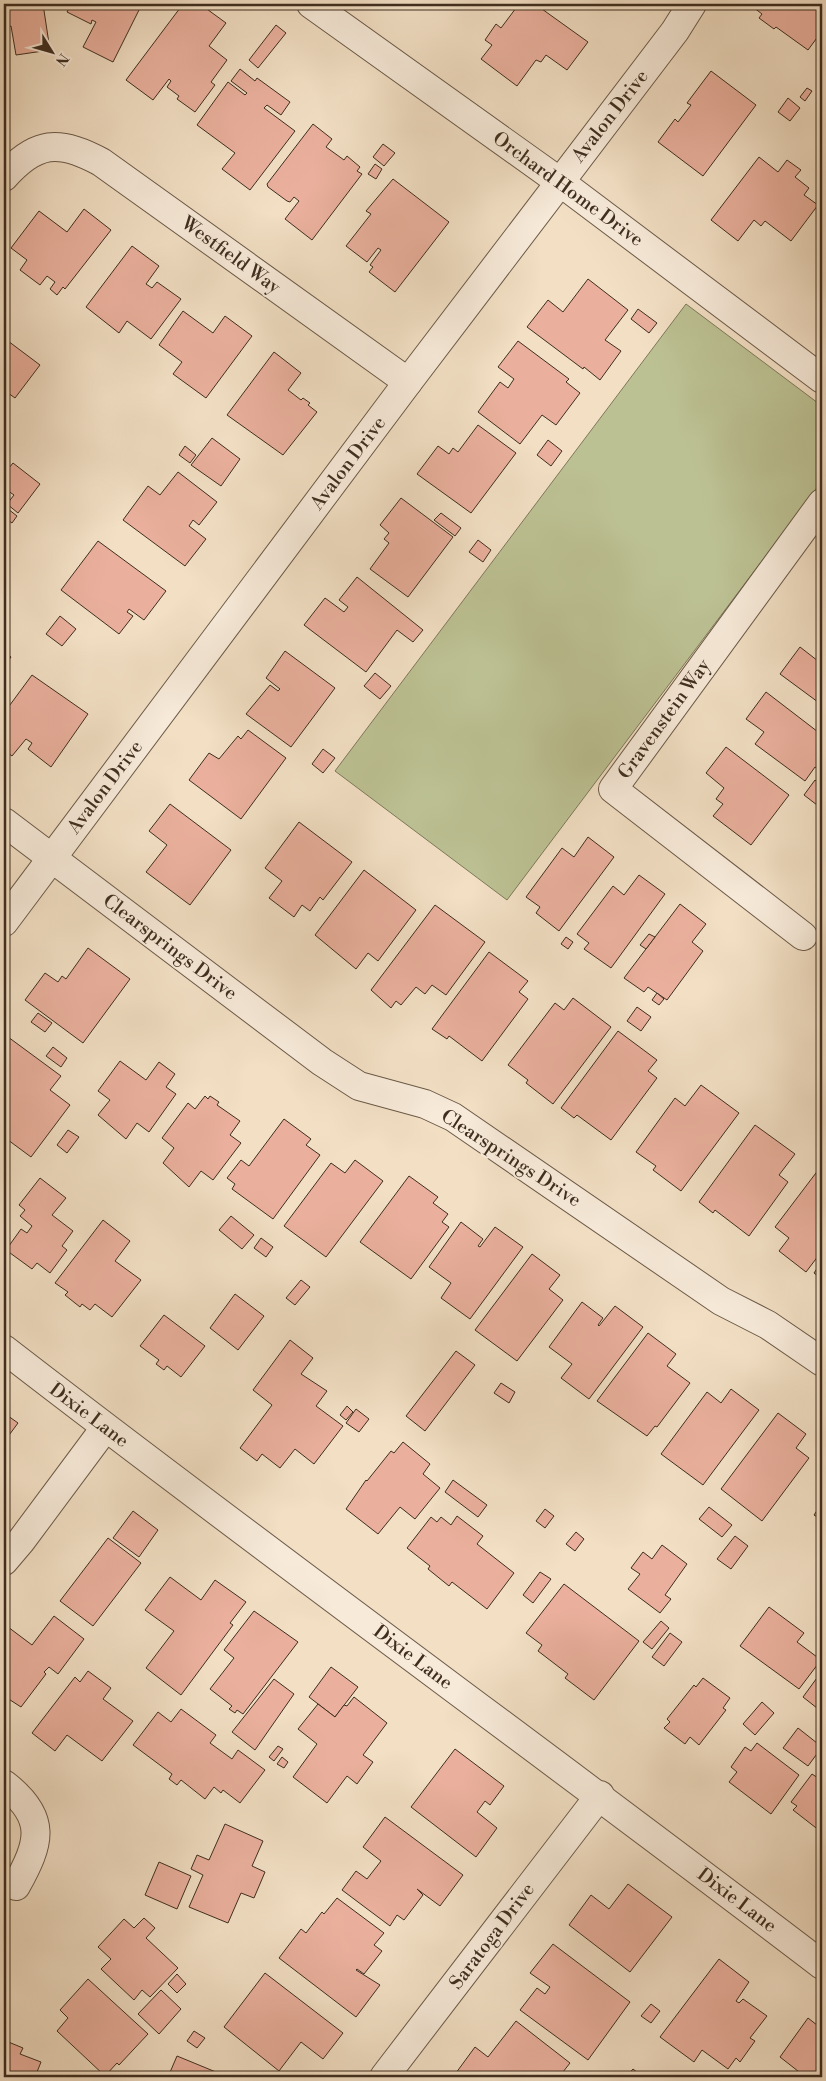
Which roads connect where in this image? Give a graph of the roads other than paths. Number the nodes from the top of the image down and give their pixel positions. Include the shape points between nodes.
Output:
1 (310, 4) edge
2 (692, 4) edge
3 (4, 177) edge
4 (560, 182) junction
5 (822, 379) edge
6 (408, 382) junction
7 (822, 503) edge
8 (4, 822) edge
9 (52, 858) junction
10 (4, 922) edge
11 (803, 936) dead end
12 (4, 1349) edge
13 (822, 1362) edge
14 (105, 1428) junction
15 (4, 1561) edge
16 (4, 1784) edge
17 (600, 1796) junction
18 (16, 1886) dead end
19 (822, 1965) edge
20 (384, 2077) edge

1 - 4 street, Orchard Home Drive
2 - 4 street, Avalon Drive
3 - 6 street, Westfield Way via 33,151 48,146 82,152 101,162
4 - 5 street, Orchard Home Drive
4 - 6 street, Avalon Drive
6 - 9 street, Avalon Drive
7 - 11 street, Gravenstein Way via 613,789
8 - 9 street, Clearsprings Drive
9 - 10 street, Avalon Drive
9 - 13 street, Clearsprings Drive via 322,1062 359,1086 425,1104 453,1117 721,1301 768,1325
12 - 14 street, Dixie Lane
14 - 15 street
14 - 17 street, Dixie Lane
16 - 18 street via 32,1816 37,1840
17 - 19 street, Dixie Lane
17 - 20 street, Saratoga Drive

